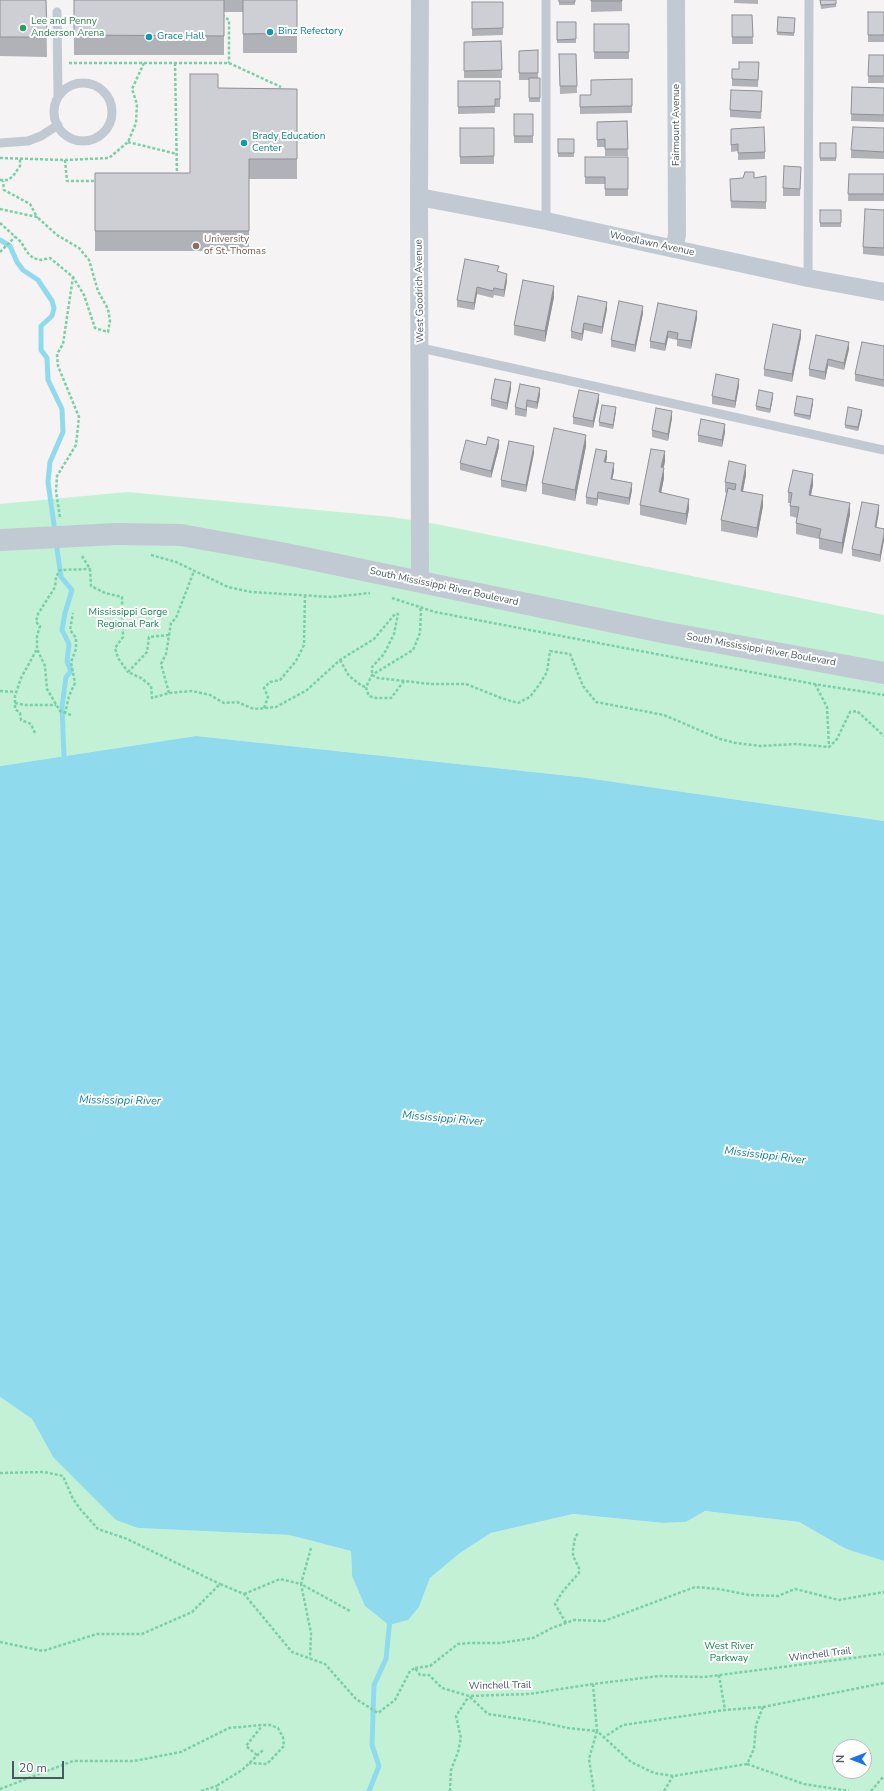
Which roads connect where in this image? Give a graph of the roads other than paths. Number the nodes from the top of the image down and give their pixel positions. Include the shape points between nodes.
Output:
1 (420, 0) edge
2 (546, 0) edge
3 (676, 0) edge
4 (809, 0) edge
5 (57, 12) dead end
6 (58, 97) junction
7 (58, 125) junction
8 (0, 143) edge
9 (419, 197) junction
10 (546, 221) junction
11 (674, 249) junction
12 (808, 278) junction
13 (884, 292) edge
14 (421, 348) junction
15 (884, 450) edge
16 (1, 540) edge
17 (420, 582) junction
18 (884, 673) edge

1 - 9 street, West Goodrich Avenue
2 - 10 lane
3 - 11 street, Fairmount Avenue via 677,234
4 - 12 lane
5 - 6 lane
6 - 7 lane via 55,116
6 - 7 lane via 74,85 93,85 107,96 112,114 106,130 90,140 72,138 63,133
7 - 8 lane via 28,141
9 - 10 street, Woodlawn Avenue
9 - 14 street, West Goodrich Avenue
10 - 11 street, Woodlawn Avenue
11 - 12 street, Woodlawn Avenue
12 - 13 street, Woodlawn Avenue
14 - 15 lane
14 - 17 street, West Goodrich Avenue
16 - 17 street, South Mississippi River Boulevard, bridge via 116,534 181,535
17 - 18 street, South Mississippi River Boulevard via 662,632

